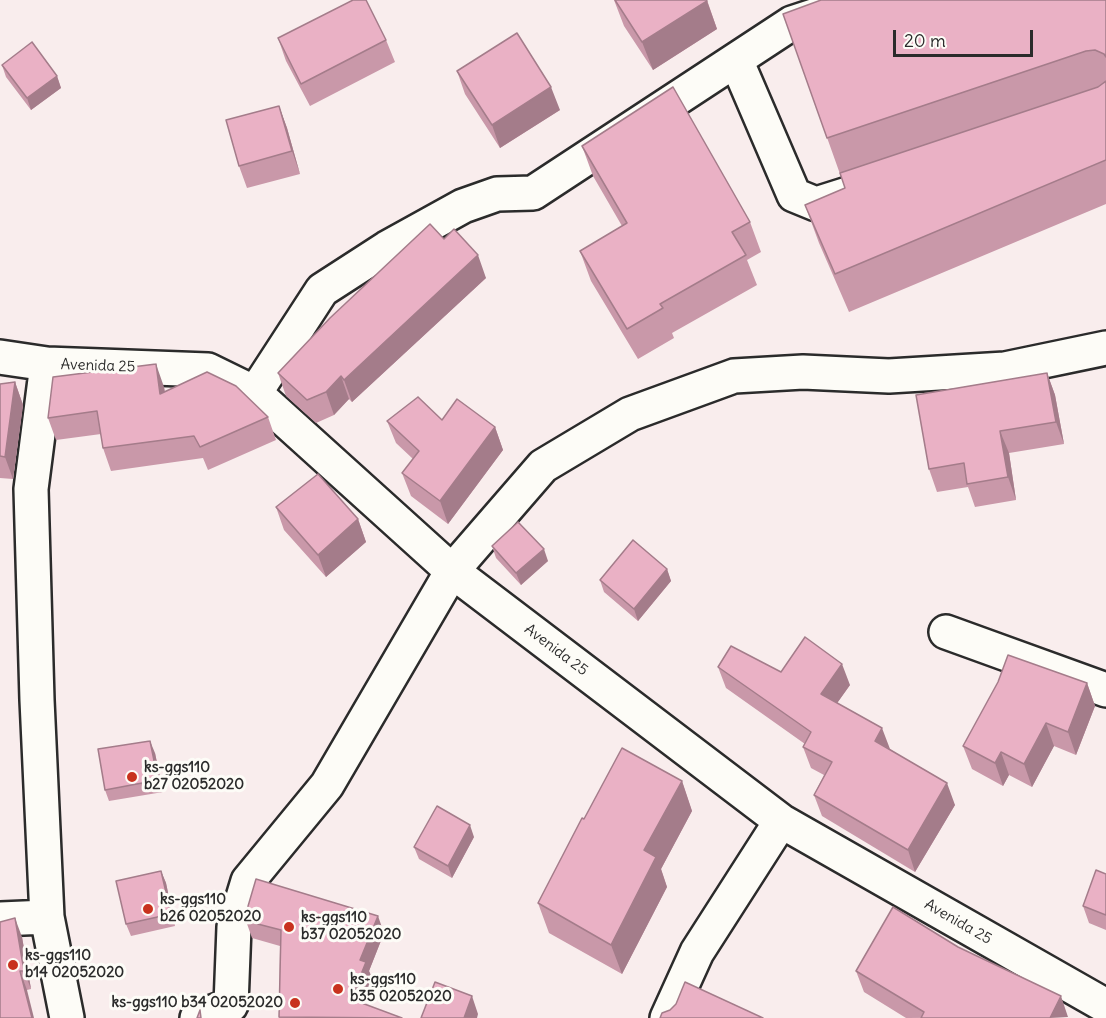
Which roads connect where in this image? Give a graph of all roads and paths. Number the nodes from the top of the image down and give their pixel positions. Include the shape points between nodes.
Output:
1 (862, 0) edge
2 (736, 60) junction
3 (880, 183) edge
4 (1106, 348) edge
5 (0, 357) edge
6 (47, 364) junction
7 (255, 393) junction
8 (452, 571) junction
9 (946, 632) dead end
10 (1106, 690) edge
11 (780, 821) junction
12 (47, 917) junction
13 (0, 919) edge
14 (1106, 1006) edge
15 (67, 1018) edge
16 (197, 1018) edge
17 (667, 1018) edge

1 - 2 street via 792,23
2 - 3 street via 794,195 816,204
2 - 7 street via 533,193 497,194 464,206 387,248 322,290
4 - 8 street via 1005,369 889,376 803,372 734,376 630,414 543,466
5 - 6 street, Avenida 25
6 - 7 street, Avenida 25 via 208,370
6 - 12 street via 31,489
7 - 8 street, Avenida 25
8 - 11 street, Avenida 25
8 - 16 street via 327,785 248,881 234,927 231,1005
9 - 10 street
11 - 14 street, Avenida 25
11 - 17 street via 697,952
12 - 13 street
12 - 15 street

